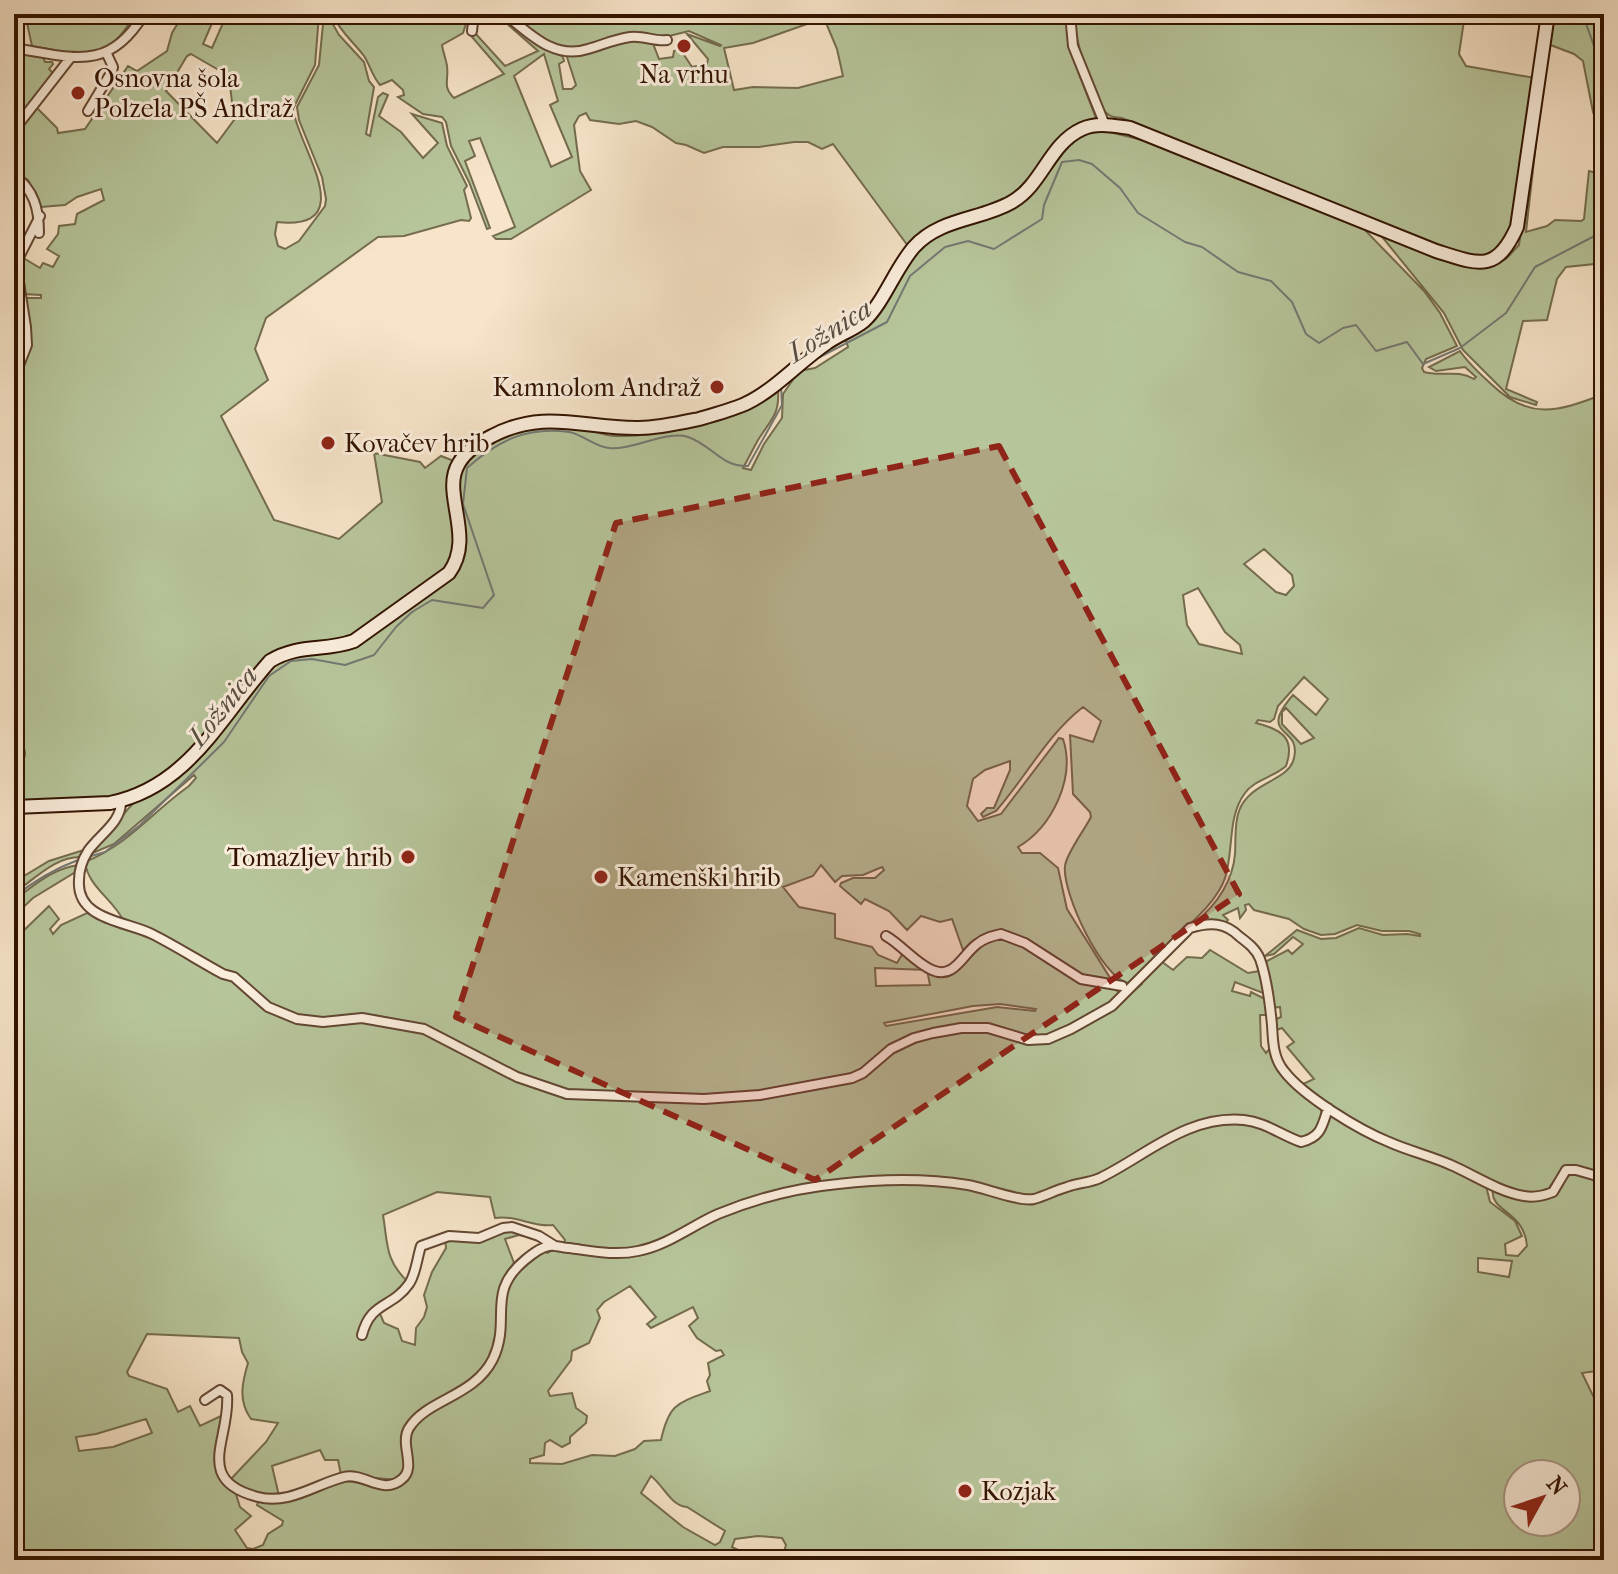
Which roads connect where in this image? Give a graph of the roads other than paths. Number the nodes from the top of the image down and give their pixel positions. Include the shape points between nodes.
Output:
1 (144, 14) edge
2 (261, 14) edge
3 (279, 14) edge
4 (474, 14) edge
5 (505, 14) edge
6 (1070, 14) edge
7 (1548, 14) edge
8 (472, 31) dead end
9 (667, 40) dead end
10 (14, 48) edge
11 (106, 52) junction
12 (71, 57) junction
13 (88, 111) dead end
14 (1105, 125) junction
15 (14, 130) edge
16 (14, 175) edge
17 (40, 216) junction
18 (39, 233) dead end
19 (14, 378) edge
20 (14, 742) edge
21 (14, 770) edge
22 (121, 801) junction
23 (14, 807) edge
24 (886, 936) dead end
25 (1122, 986) dead end
26 (1328, 1108) junction
27 (1604, 1178) edge
28 (556, 1247) junction
29 (362, 1335) dead end
30 (205, 1400) dead end

1 - 11 street via 128,40
2 - 3 street
4 - 8 street
5 - 9 street via 559,51 632,36
6 - 14 street via 1073,46
7 - 14 street via 1517,227 1507,249 1492,259 1476,263 1436,251 1173,144
10 - 12 street
11 - 12 street
11 - 13 street via 112,71
12 - 15 street
14 - 22 street via 1082,129 1062,142 1029,189 1012,203 928,234 903,261 864,321 745,404 643,429 524,422 486,439 458,464 454,484 461,546 449,573 354,641 304,647 270,661 177,772
16 - 17 street via 28,187
17 - 18 street
17 - 19 street via 16,263 27,345
20 - 21 street via 21,754
22 - 23 street
22 - 26 street via 116,820 85,858 78,884 95,913 151,933 234,977 268,1007 297,1019 362,1018 424,1029 517,1077 567,1094 704,1099 760,1095 852,1078 891,1049 933,1033 988,1028 1028,1040 1048,1039 1112,1006 1190,928 1218,924 1230,927 1260,958 1279,1064
24 - 25 street via 922,965 941,972 954,968 977,943 1001,934 1081,979
26 - 27 street via 1387,1142 1521,1196 1553,1192 1566,1170
26 - 28 street via 1313,1139 1301,1142 1242,1119 1205,1123 1177,1132 1097,1179 1031,1200 922,1179 838,1184 764,1196 674,1240 637,1251
28 - 29 street via 512,1227 479,1238 449,1236 426,1243 411,1282 368,1316
28 - 30 street via 532,1254 512,1271 503,1287 500,1339 493,1359 466,1389 410,1425 404,1437 409,1468 399,1482 383,1486 346,1476 292,1496 262,1498 248,1493 228,1481 218,1462 227,1395 220,1390

